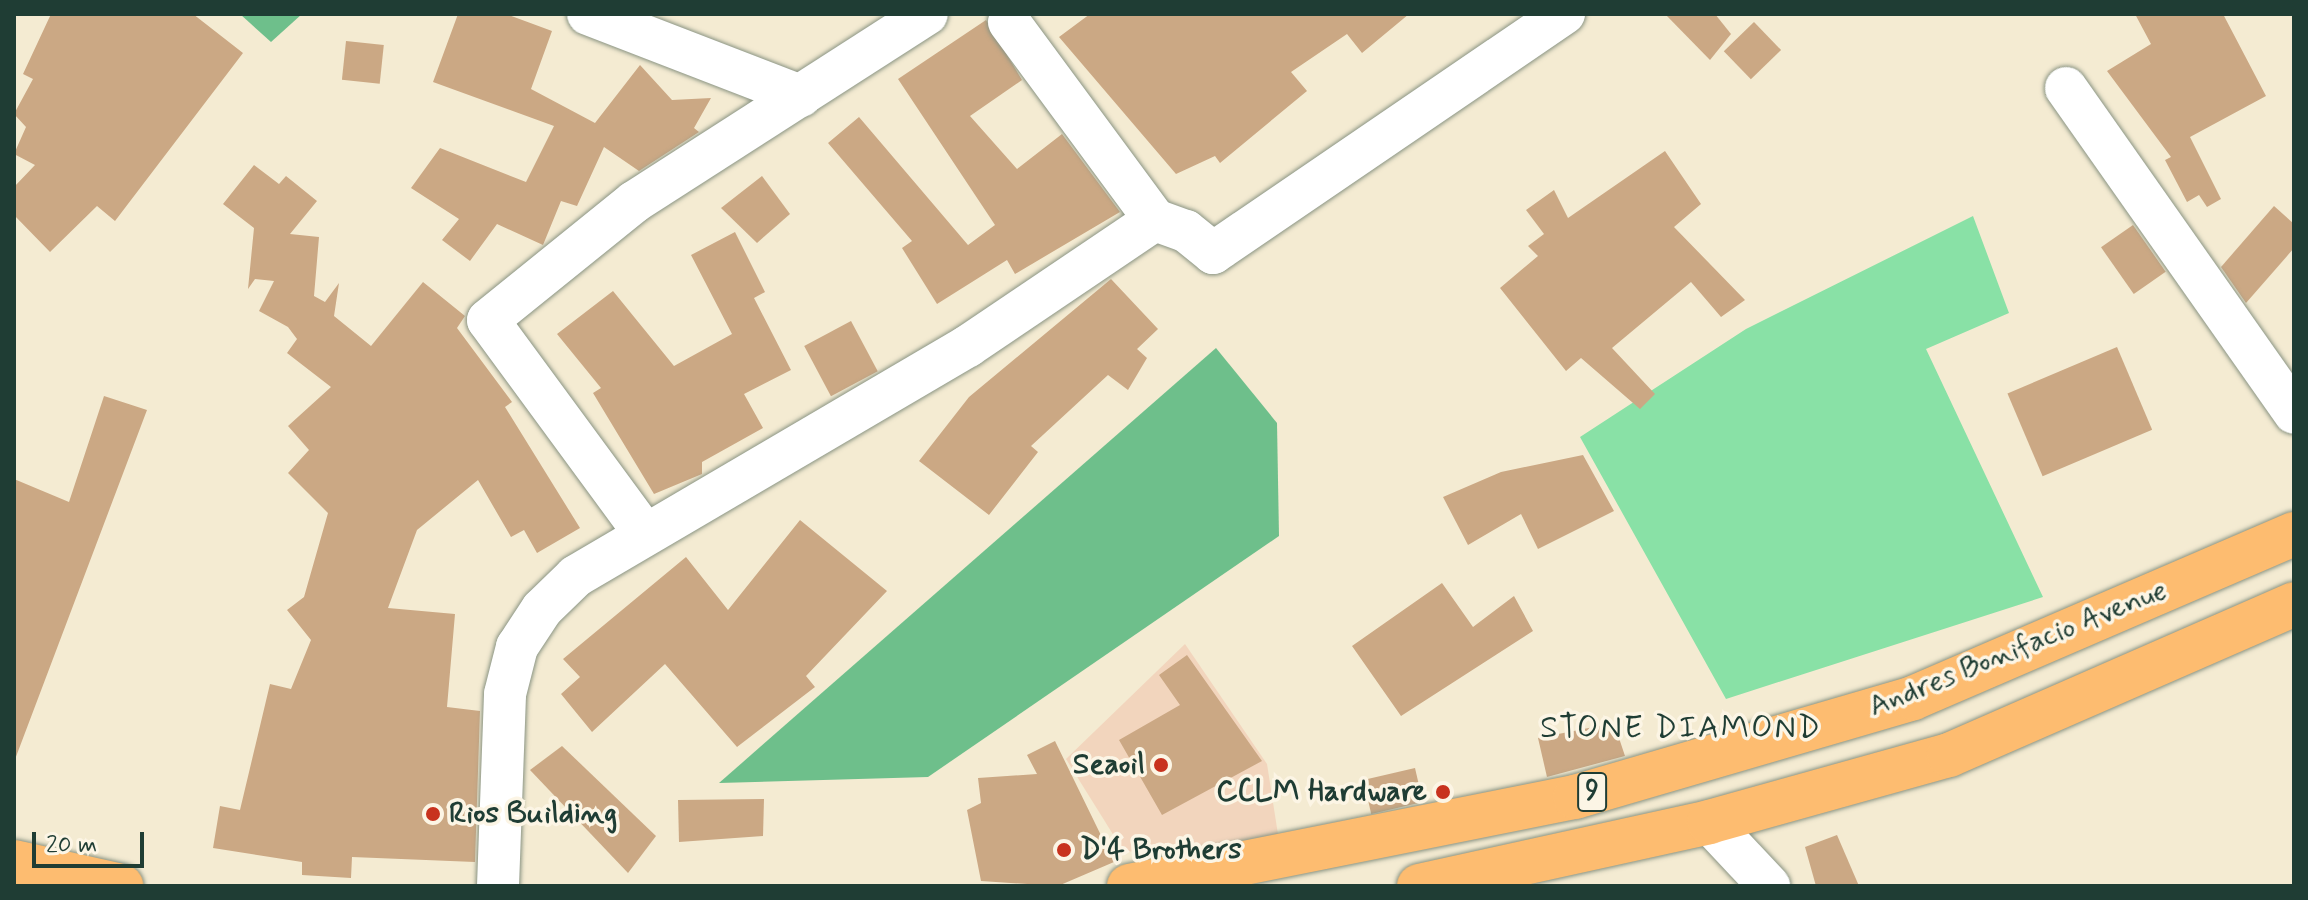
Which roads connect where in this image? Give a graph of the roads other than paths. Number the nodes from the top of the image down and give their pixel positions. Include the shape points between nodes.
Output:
1 (588, 14) edge
2 (927, 14) edge
3 (1564, 14) edge
4 (1008, 17) edge
5 (2066, 88) dead end
6 (801, 96) junction
7 (1155, 220) junction
8 (2294, 413) edge
9 (645, 534) junction
10 (2294, 534) edge
11 (2294, 604) edge
12 (1709, 822) junction
13 (14, 862) edge
14 (121, 886) edge
15 (498, 886) edge
16 (1129, 886) edge
17 (1419, 886) edge
18 (1769, 886) edge

1 - 6 street
2 - 6 street
3 - 7 street via 1213,253
4 - 7 street
5 - 8 street
6 - 9 street via 576,243 488,320
7 - 9 street via 968,346
9 - 15 street via 576,576 517,647 505,694
10 - 16 highway, Andres Bonifacio Avenue / 9 via 1913,698 1575,797
11 - 12 highway, 9 via 1949,755
12 - 17 highway, 9
12 - 18 street
13 - 14 highway

